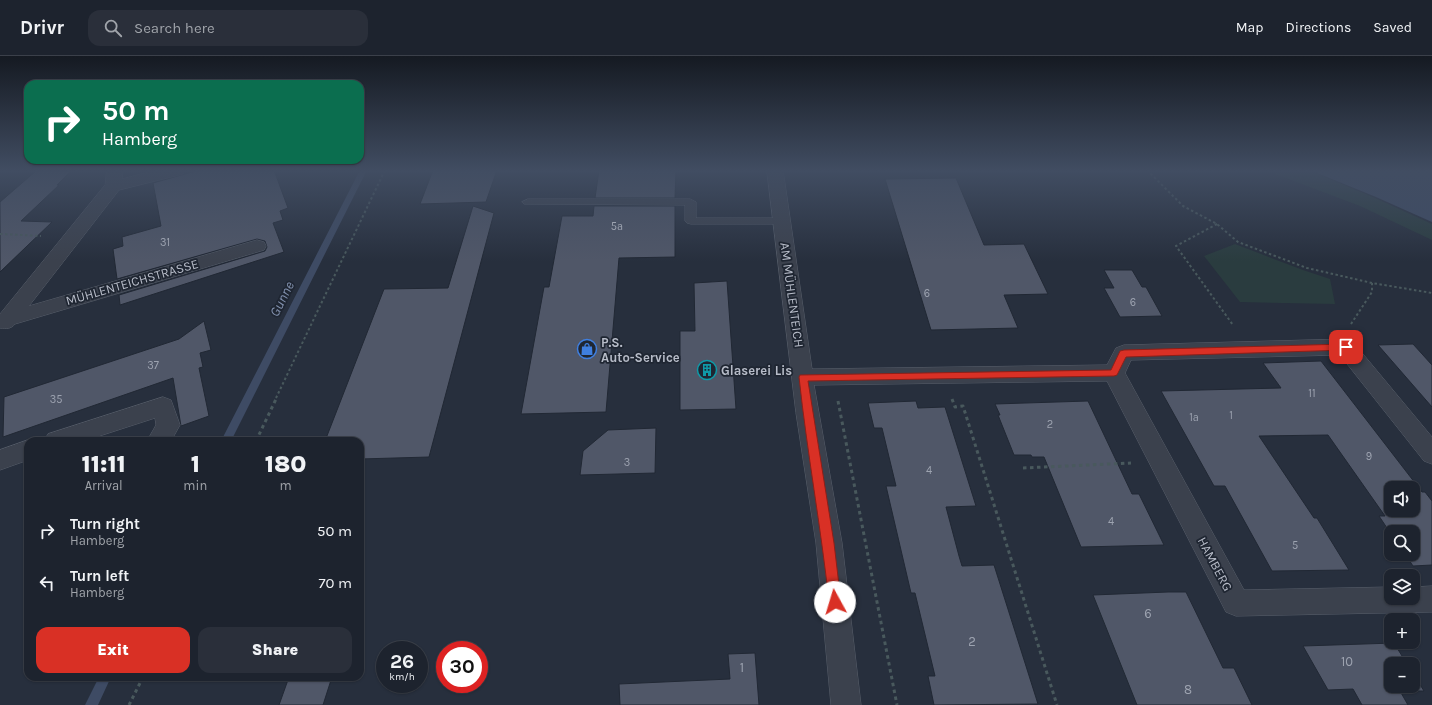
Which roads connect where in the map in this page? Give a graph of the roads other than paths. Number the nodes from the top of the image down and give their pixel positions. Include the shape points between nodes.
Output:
1 (98, 200) edge
2 (779, 200) edge
3 (528, 202) dead end
4 (782, 221) junction
5 (257, 246) dead end
6 (4, 325) edge
7 (1114, 373) junction
8 (803, 377) junction
9 (68, 437) edge
10 (161, 437) edge
11 (24, 451) edge
12 (1432, 454) edge
13 (0, 460) edge
14 (1432, 599) edge
15 (846, 705) edge

1 - 6 street, MÜHLENTEICHSTRASSE
2 - 4 street, AM MÜHLENTEICH
3 - 4 lane via 690,202 691,221
4 - 8 street, AM MÜHLENTEICH
5 - 6 street, MÜHLENTEICHSTRASSE
7 - 8 street
7 - 12 street via 1124,354 1346,347
7 - 14 street, HAMBERG via 1236,603
8 - 15 street, AM MÜHLENTEICH via 828,543
9 - 10 street via 163,406 168,425
11 - 13 street

